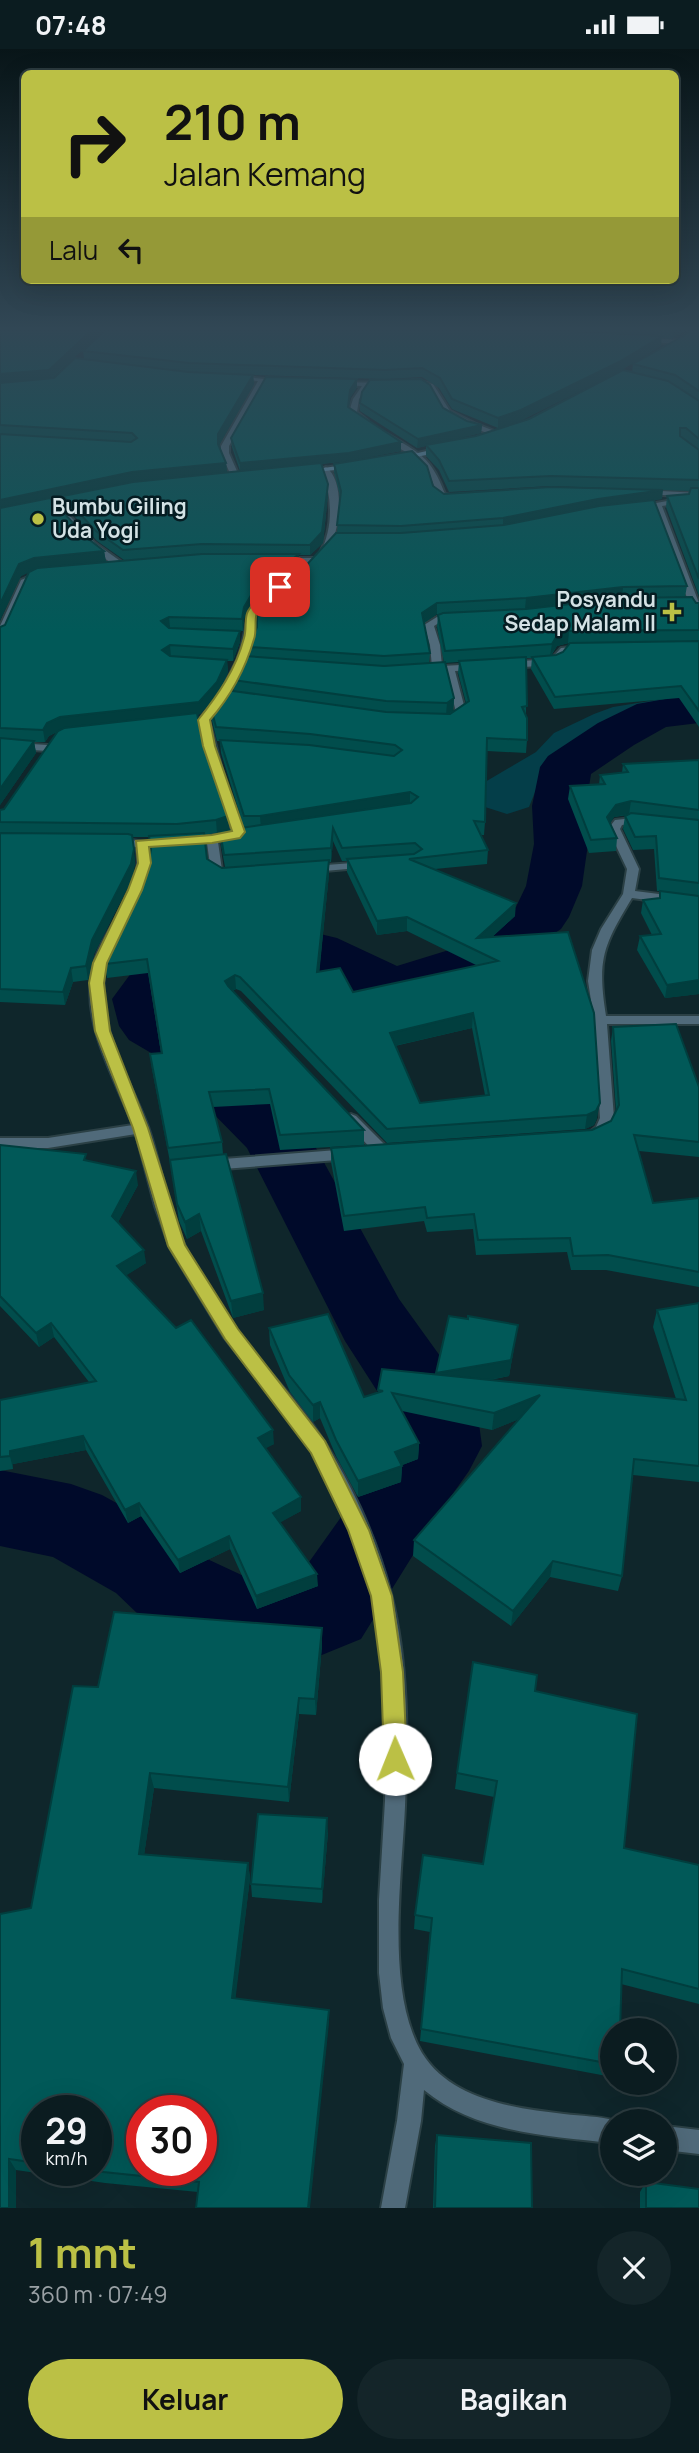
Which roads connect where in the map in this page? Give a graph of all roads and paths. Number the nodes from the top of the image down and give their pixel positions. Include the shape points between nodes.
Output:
1 (234, 431) edge
2 (376, 431) edge
3 (488, 431) edge
4 (507, 431) edge
5 (498, 434) junction
6 (485, 438) edge
7 (460, 445) edge
8 (416, 454) junction
9 (384, 460) edge
10 (360, 464) edge
11 (302, 472) edge
12 (327, 473) junction
13 (247, 477) edge
14 (640, 492) edge
15 (699, 496) edge
16 (465, 498) edge
17 (67, 502) edge
18 (657, 504) junction
19 (633, 507) edge
20 (332, 538) junction
21 (345, 538) edge
22 (273, 561) edge
23 (314, 561) junction
24 (146, 564) edge
25 (121, 566) junction
26 (110, 567) edge
27 (305, 570) edge
28 (55, 573) edge
29 (288, 583) edge
30 (682, 603) edge
31 (697, 607) edge
32 (463, 617) edge
33 (0, 636) edge
34 (237, 636) edge
35 (250, 637) junction
36 (593, 649) edge
37 (253, 664) edge
38 (238, 665) junction
39 (489, 666) edge
40 (502, 666) edge
41 (223, 667) edge
42 (450, 669) junction
43 (437, 670) junction
44 (411, 671) edge
45 (224, 697) junction
46 (237, 699) edge
47 (204, 720) junction
48 (192, 721) edge
49 (438, 722) edge
50 (0, 745) edge
51 (209, 746) junction
52 (222, 747) edge
53 (40, 759) edge
54 (650, 820) edge
55 (236, 835) junction
56 (249, 836) edge
57 (212, 839) junction
58 (97, 840) edge
59 (177, 842) edge
60 (374, 865) edge
61 (297, 870) edge
62 (236, 875) edge
63 (629, 894) junction
64 (699, 903) edge
65 (600, 1020) junction
66 (699, 1020) edge
67 (345, 1112) edge
68 (141, 1128) junction
69 (578, 1138) edge
70 (0, 1143) edge
71 (192, 1167) edge
72 (415, 2064) junction
73 (600, 2130) edge
74 (677, 2139) edge
75 (699, 2142) edge
76 (393, 2208) edge

1 - 13 street via 225,446 232,478
2 - 8 street
3 - 5 street
4 - 5 street
5 - 6 street
7 - 8 street
8 - 9 street
8 - 16 street via 433,471 442,496
10 - 12 street
11 - 12 street
12 - 20 street via 334,491
14 - 15 street
15 - 18 street
17 - 25 street via 51,506
18 - 19 street
18 - 31 street
20 - 21 street
20 - 23 street
22 - 23 street
23 - 27 street
24 - 25 street
25 - 26 street
28 - 33 street via 25,580
29 - 35 street via 256,606
30 - 31 street
32 - 43 street via 429,625
34 - 35 street
35 - 38 street
36 - 40 street via 561,651 554,662
37 - 38 street
38 - 41 street
38 - 45 street
39 - 42 street
42 - 43 street
42 - 49 street via 461,713 457,719
43 - 44 street
45 - 46 street
45 - 47 street
47 - 48 street
47 - 51 street
50 - 53 street via 51,744
51 - 52 street
51 - 55 street via 239,829
54 - 63 street via 619,822 614,829 633,869
55 - 56 street
55 - 57 street
57 - 59 street
57 - 62 street via 217,872
58 - 68 street via 147,844 145,863 100,963 96,983 103,1031
60 - 61 street
63 - 64 street
63 - 65 street via 598,950 594,981
65 - 66 street
65 - 69 street via 607,1118 602,1130
67 - 71 street via 388,1151
68 - 70 street via 48,1143
68 - 72 street via 160,1171 177,1246 231,1334 318,1447 358,1530 382,1596 395,1739 389,1935 393,1997 404,2044
72 - 73 street via 441,2090 506,2118
72 - 76 street via 410,2121
74 - 75 street

